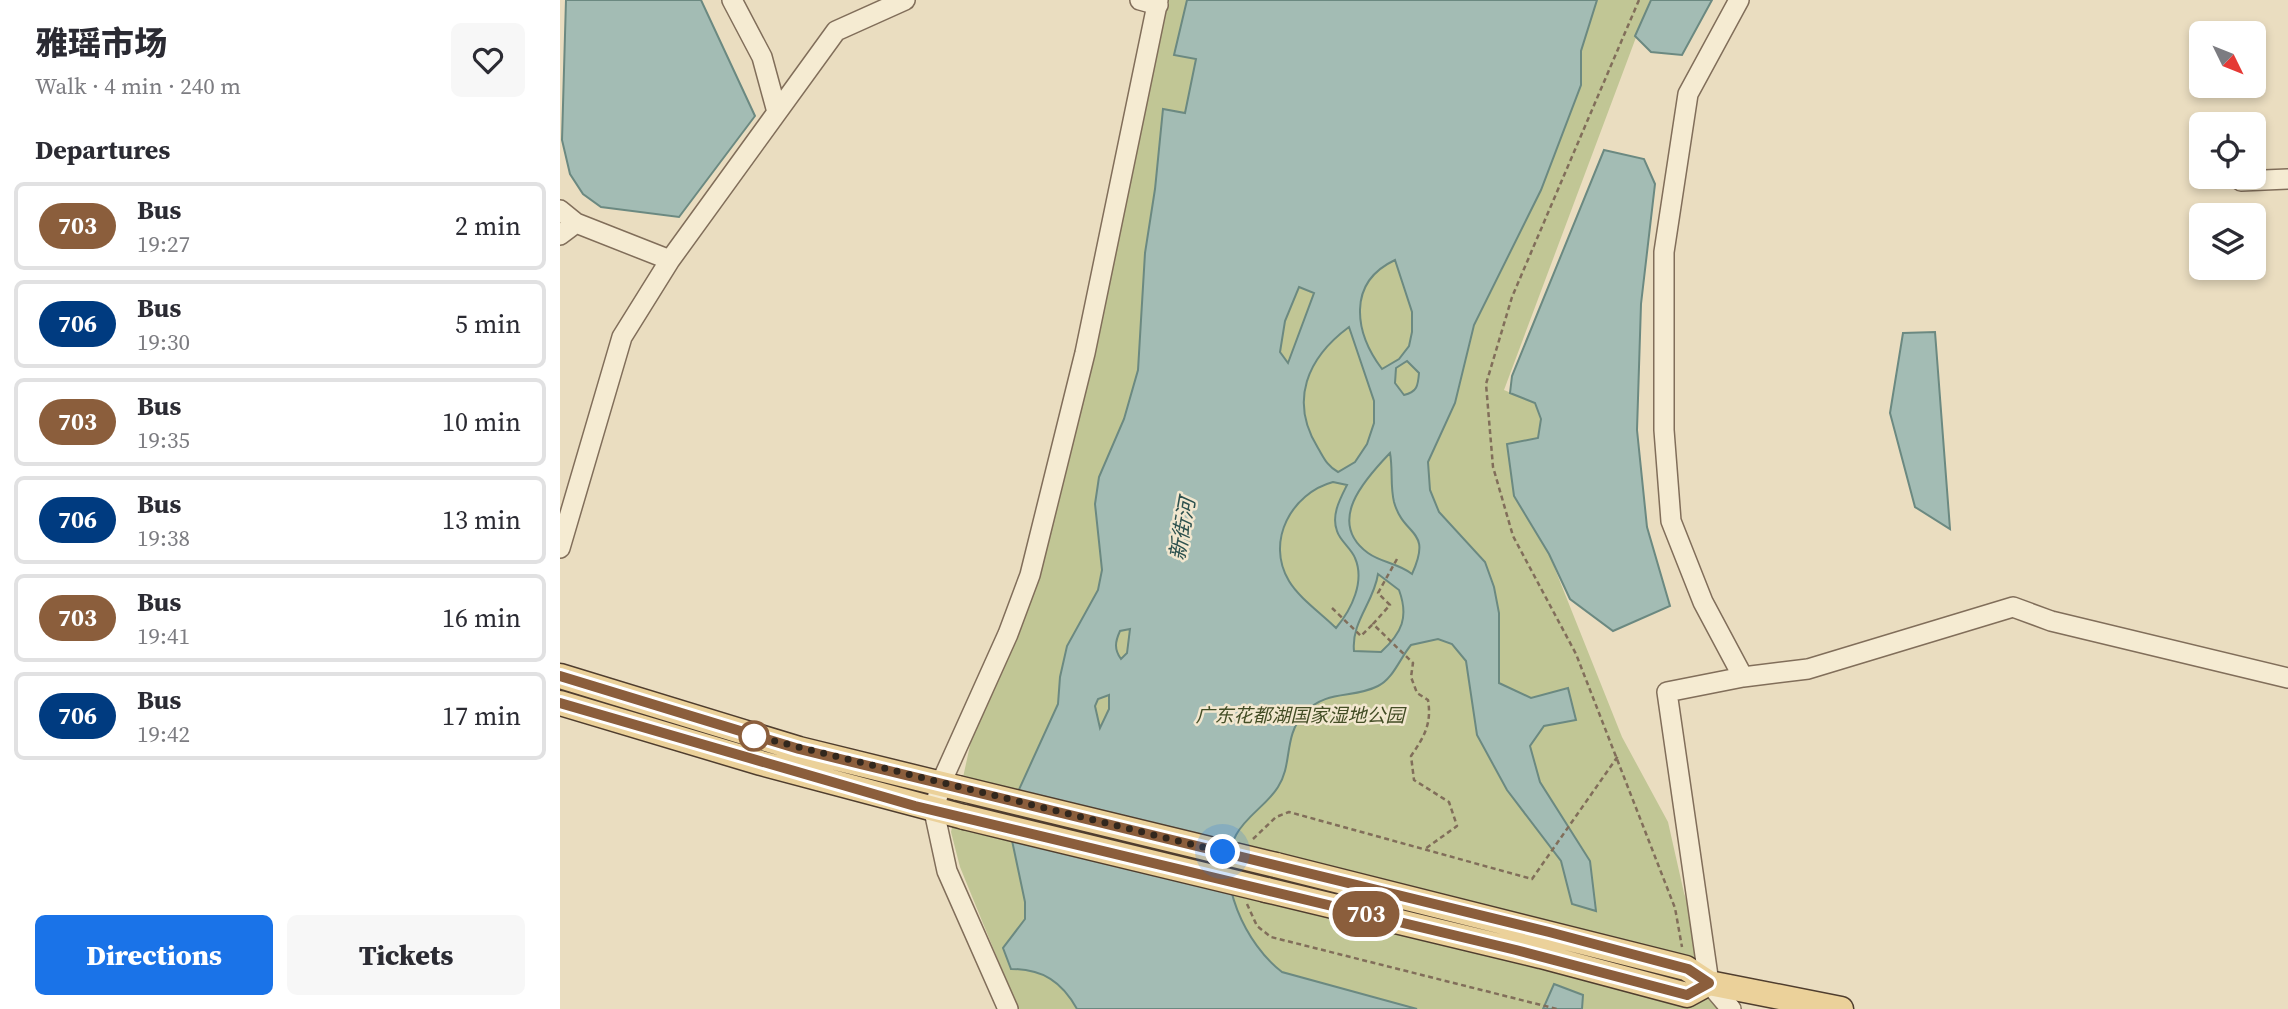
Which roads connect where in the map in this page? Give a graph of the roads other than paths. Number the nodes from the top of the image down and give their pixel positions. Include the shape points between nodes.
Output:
1 (732, 0) edge
2 (905, 0) edge
3 (1739, 0) edge
4 (1152, 2) edge
5 (777, 111) junction
6 (2288, 179) edge
7 (2266, 180) edge
8 (560, 210) edge
9 (568, 229) edge
10 (670, 260) junction
11 (560, 548) edge
12 (560, 676) edge
13 (1743, 677) junction
14 (2288, 678) edge
15 (560, 703) edge
16 (950, 785) junction
17 (934, 811) junction
18 (1601, 959) junction
19 (1709, 983) junction
20 (1008, 1009) edge
21 (1731, 1009) edge
22 (1841, 1009) edge

1 - 5 street via 762,57
2 - 5 street via 835,31
3 - 13 street via 1688,94 1664,252 1664,430 1671,522 1703,603
4 - 16 street via 1085,353 1030,575
5 - 10 street
6 - 7 street
8 - 9 street
9 - 10 street
10 - 11 street via 622,337
12 - 16 main road via 799,749
13 - 14 street via 1808,669 2013,607 2050,621
13 - 19 street via 1667,692
15 - 17 main road
16 - 17 street
16 - 18 main road, bridge via 1549,932
17 - 18 main road, bridge via 1541,956
17 - 20 street via 947,871
18 - 19 main road via 1686,968
18 - 19 main road via 1687,995
19 - 21 street
19 - 22 main road

